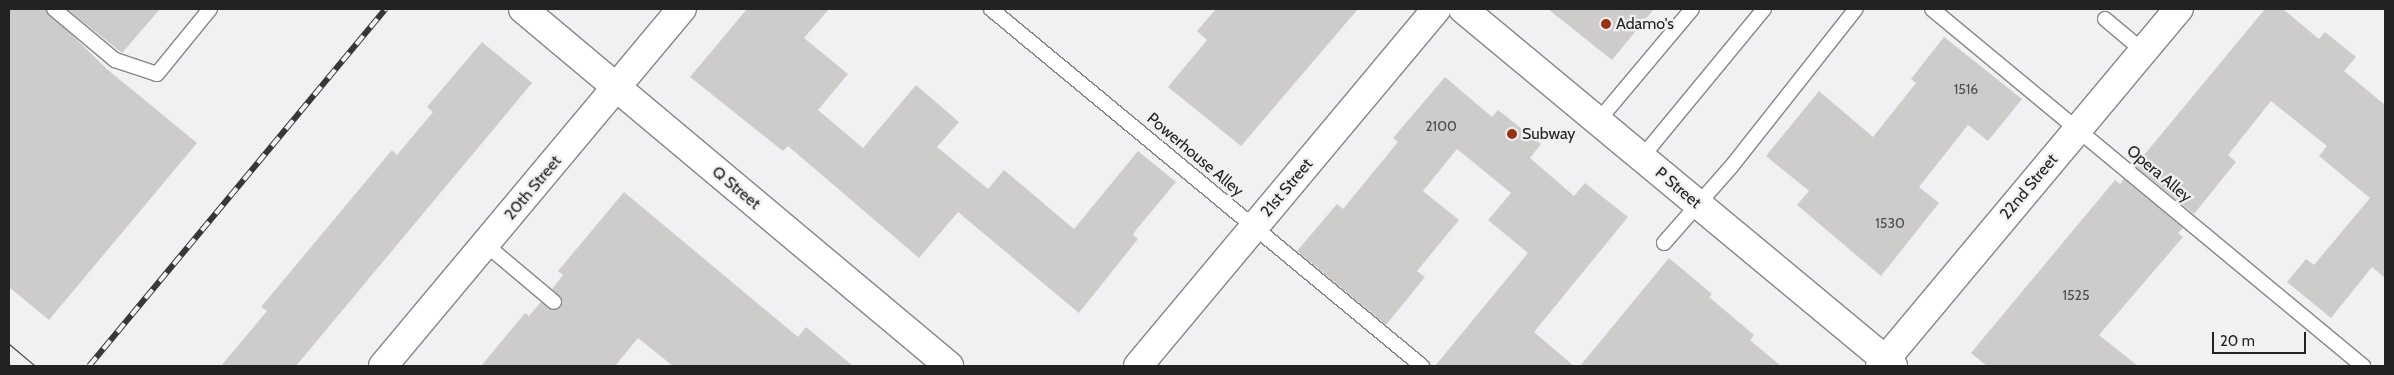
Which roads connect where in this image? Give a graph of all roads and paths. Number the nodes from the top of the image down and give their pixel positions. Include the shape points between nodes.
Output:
1 (54, 9) edge
2 (210, 9) edge
3 (523, 9) edge
4 (682, 9) edge
5 (991, 9) edge
6 (1436, 9) edge
7 (1463, 9) edge
8 (1692, 9) edge
9 (1764, 9) edge
10 (1856, 9) edge
11 (1932, 9) edge
12 (2179, 9) edge
13 (2105, 19) dead end
14 (2143, 52) junction
15 (617, 87) junction
16 (1598, 121) junction
17 (2078, 129) junction
18 (1642, 157) junction
19 (1698, 204) junction
20 (1254, 227) junction
21 (1664, 243) dead end
22 (485, 244) junction
23 (554, 302) dead end
24 (1886, 364) edge
25 (384, 366) edge
26 (949, 366) edge
27 (1138, 366) edge
28 (1422, 366) edge
29 (2363, 366) edge

1 - 2 lane via 115,60 157,74
3 - 15 main road, Q Street
4 - 15 main road, 20th Street
5 - 20 lane, Powerhouse Alley
6 - 20 main road, 21st Street
7 - 16 main road, P Street
8 - 16 lane
9 - 18 lane
10 - 19 lane
11 - 17 lane, Opera Alley
12 - 14 main road, 22nd Street
13 - 14 lane
14 - 17 main road, 22nd Street
15 - 22 main road, 20th Street
15 - 26 main road, Q Street
16 - 18 main road, P Street
17 - 24 main road, 22nd Street
17 - 29 lane, Opera Alley
18 - 19 main road, P Street
19 - 21 lane
19 - 24 main road, P Street
20 - 27 main road, 21st Street
20 - 28 lane, Powerhouse Alley
22 - 23 lane
22 - 25 main road, 20th Street

